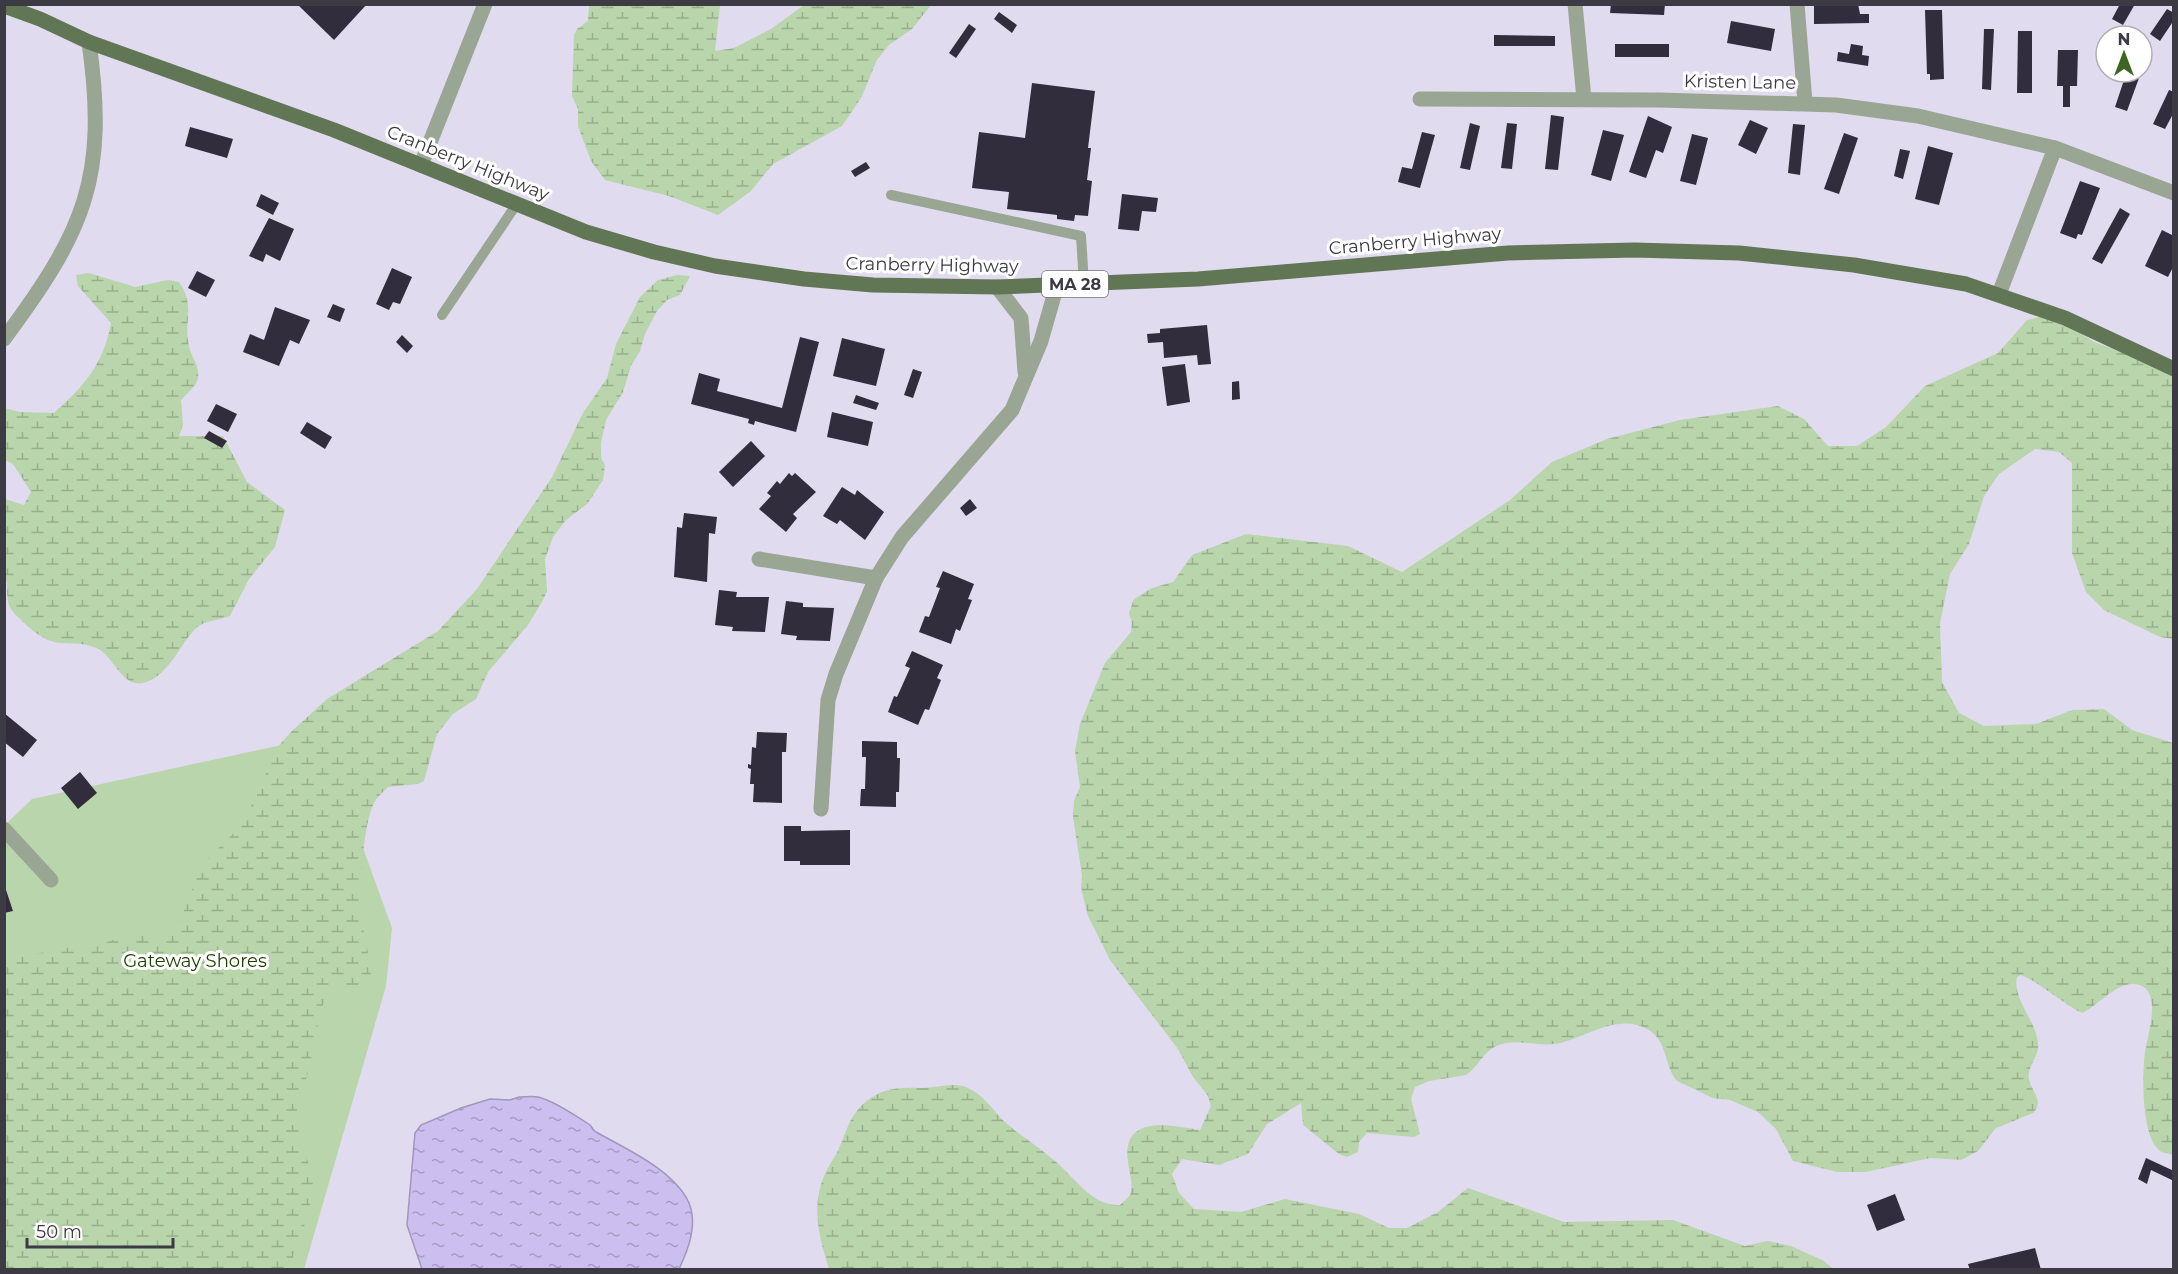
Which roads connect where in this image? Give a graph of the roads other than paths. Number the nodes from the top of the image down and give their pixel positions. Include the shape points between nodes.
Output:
1 (485, 4) edge
2 (1575, 4) edge
3 (1797, 4) edge
4 (4, 6) edge
5 (88, 42) junction
6 (1420, 99) dead end
7 (1584, 99) junction
8 (1805, 102) junction
9 (2055, 148) junction
10 (421, 165) junction
11 (2174, 193) edge
12 (891, 195) dead end
13 (516, 205) junction
14 (1084, 284) junction
15 (1057, 285) junction
16 (997, 287) junction
17 (2000, 294) junction
18 (442, 315) dead end
19 (4, 339) edge
20 (2174, 369) edge
21 (1025, 378) junction
22 (759, 559) dead end
23 (876, 578) junction
24 (821, 809) dead end
25 (4, 829) edge
26 (51, 880) dead end

1 - 10 street
2 - 7 street
3 - 8 street
4 - 5 main road, Cranberry Highway / MA 28
5 - 10 main road, Cranberry Highway / MA 28
5 - 19 street via 96,124 88,190 59,260
6 - 7 street, Kristen Lane
7 - 8 street, Kristen Lane
8 - 9 street, Kristen Lane via 1897,112
9 - 11 street, Kristen Lane
9 - 17 street
10 - 13 main road, Cranberry Highway / MA 28
12 - 14 lane via 1081,236
13 - 16 main road, Cranberry Highway / MA 28 via 620,243 724,268 862,284
13 - 18 lane
14 - 15 main road, Cranberry Highway / MA 28
14 - 17 main road, Cranberry Highway / MA 28 via 1198,279 1508,253 1635,250 1798,258 1929,276
15 - 16 main road, Cranberry Highway / MA 28
15 - 21 street via 1041,341
16 - 21 street via 1021,318
17 - 20 main road, Cranberry Highway / MA 28 via 2098,332
21 - 23 street via 1012,410 921,513
22 - 23 street
23 - 24 street via 828,700
25 - 26 street

